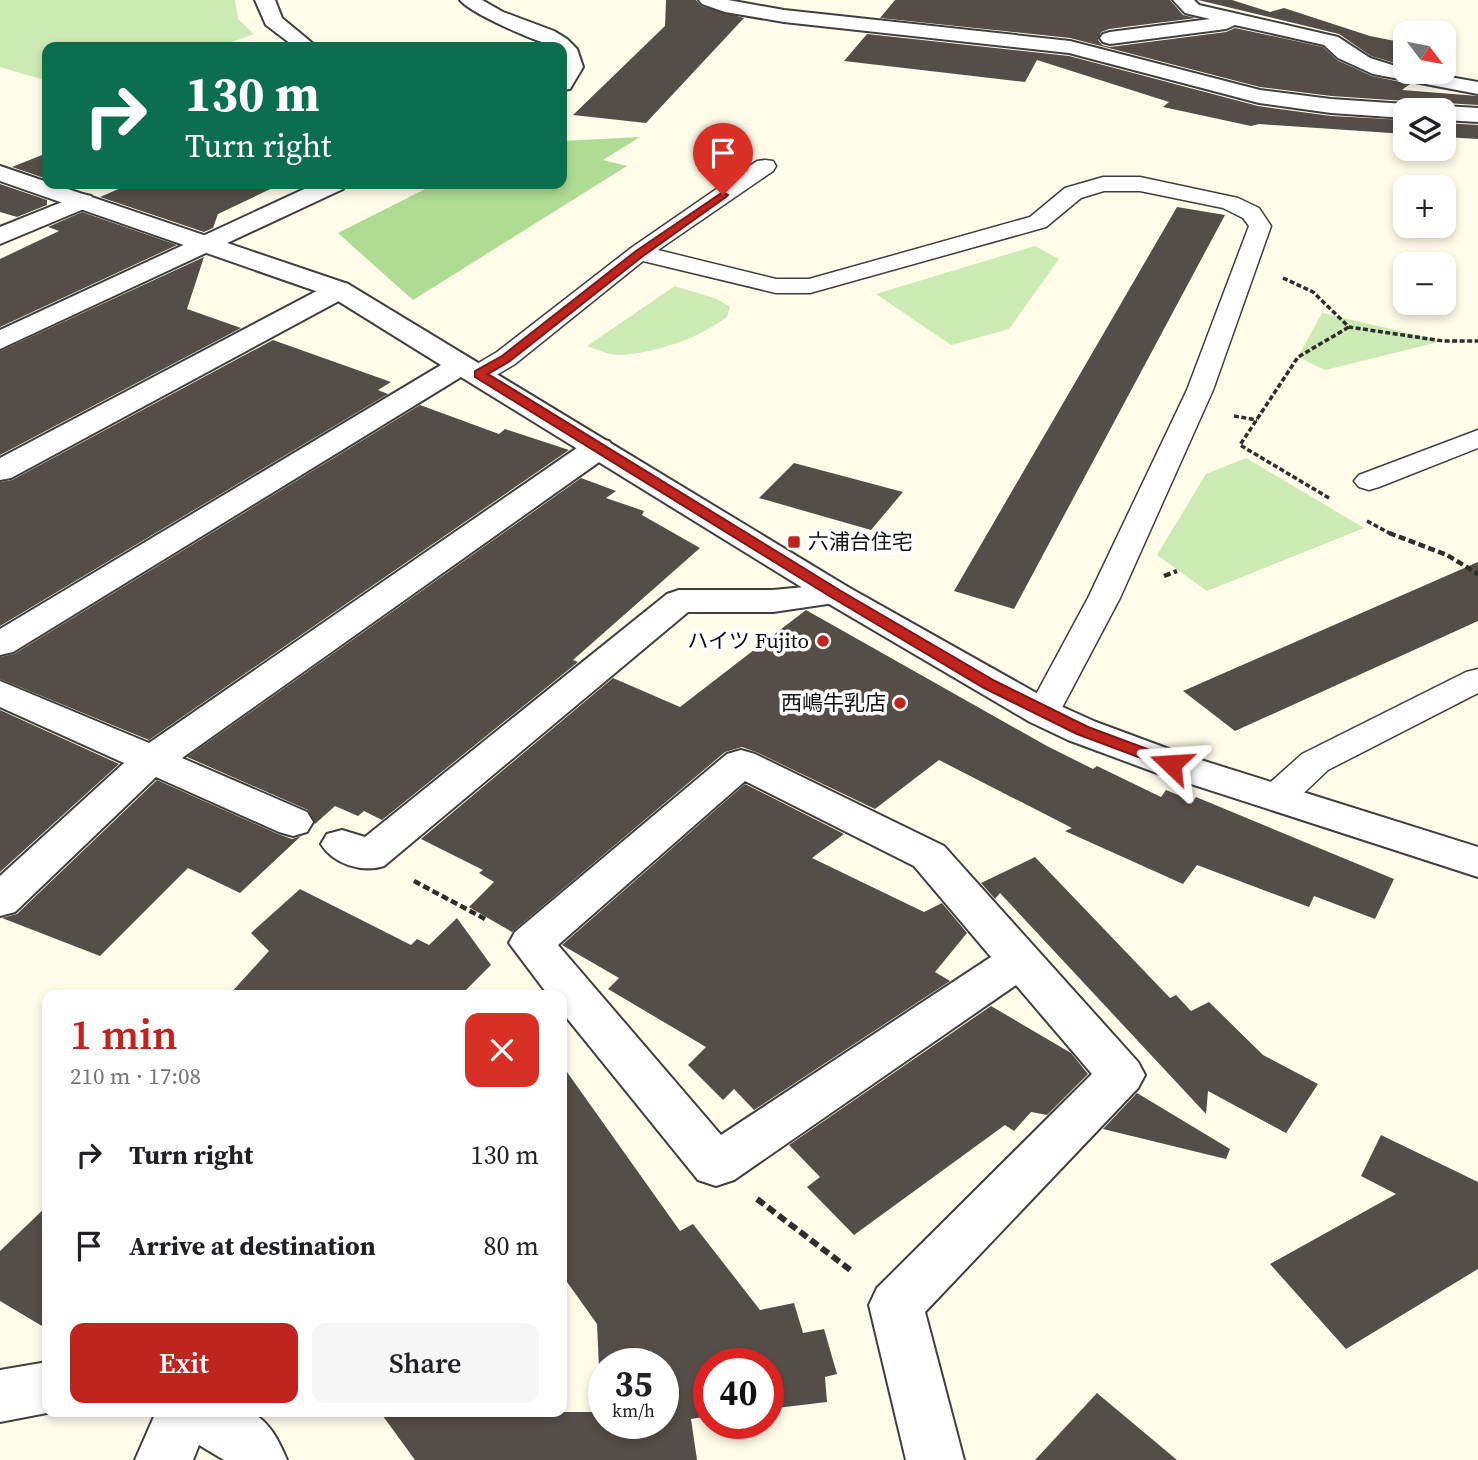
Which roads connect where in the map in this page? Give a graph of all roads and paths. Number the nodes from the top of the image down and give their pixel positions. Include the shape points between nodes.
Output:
1 (265, 0) edge
2 (470, 0) edge
3 (709, 0) edge
4 (1183, 0) edge
5 (733, 4) edge
6 (1242, 20) junction
7 (1110, 38) dead end
8 (300, 42) edge
9 (557, 42) edge
10 (567, 49) edge
11 (567, 76) edge
12 (1478, 88) edge
13 (1393, 110) edge
14 (1456, 114) edge
15 (1478, 116) edge
16 (765, 166) dead end
17 (0, 173) edge
18 (42, 187) edge
19 (47, 189) edge
20 (323, 189) edge
21 (82, 201) junction
22 (0, 236) edge
23 (206, 244) junction
24 (639, 253) junction
25 (1247, 263) junction
26 (339, 290) junction
27 (0, 341) edge
28 (1478, 341) edge
29 (471, 369) junction
30 (1478, 438) edge
31 (598, 448) junction
32 (0, 471) edge
33 (1369, 481) dead end
34 (836, 594) junction
35 (0, 644) edge
36 (1478, 679) edge
37 (0, 693) edge
38 (1044, 713) junction
39 (150, 761) junction
40 (1277, 797) junction
41 (293, 822) dead end
42 (342, 844) dead end
43 (1478, 862) edge
44 (409, 878) dead end
45 (0, 901) edge
46 (491, 922) dead end
47 (1020, 960) junction
48 (749, 1192) dead end
49 (857, 1275) dead end
50 (42, 1389) edge
51 (0, 1396) edge
52 (183, 1417) edge
53 (202, 1417) edge
54 (164, 1460) edge
55 (258, 1460) edge
56 (935, 1460) edge

1 - 8 street via 273,21
2 - 9 street via 483,12
3 - 5 street
4 - 6 street via 1192,9
5 - 13 street via 784,16 1070,47 1240,92
6 - 7 street
6 - 12 street via 1331,41 1341,52 1381,70
10 - 11 street via 573,67
14 - 15 street
16 - 24 lane
17 - 18 street
19 - 21 street
20 - 23 street
21 - 22 street
21 - 23 street
23 - 26 street
23 - 27 street
24 - 25 lane via 776,286 810,286 1038,222 1073,193 1103,184 1140,184 1230,203 1251,213 1260,226
24 - 29 lane via 506,358
25 - 28 path via 1313,292 1349,327 1443,341
25 - 38 lane via 1200,390 1104,598
26 - 29 street
26 - 32 street
29 - 31 street
29 - 35 street
30 - 33 lane
31 - 34 street
31 - 39 street
34 - 38 street
34 - 42 street via 773,601 679,601 369,856
36 - 40 lane via 1315,762
37 - 39 street
38 - 40 street via 1124,747
39 - 41 street
39 - 45 street
40 - 43 street
44 - 46 path
47 - 47 street via 716,1165 531,943 741,763 929,856
47 - 56 street via 1121,1075 896,1305
48 - 49 path
50 - 51 street
52 - 54 street
53 - 55 street via 242,1437

